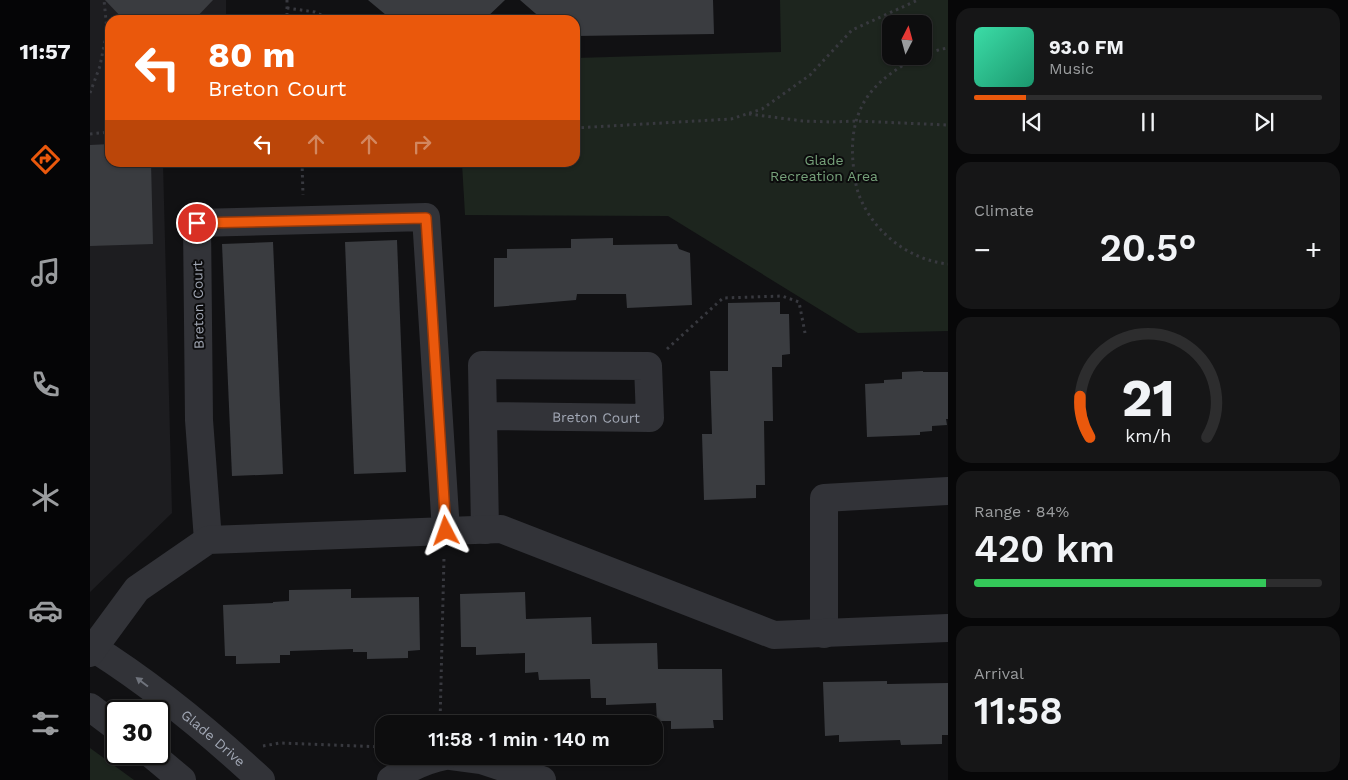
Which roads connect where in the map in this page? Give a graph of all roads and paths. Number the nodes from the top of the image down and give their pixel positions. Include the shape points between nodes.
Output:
1 (104, 0) edge
2 (286, 0) edge
3 (918, 0) edge
4 (287, 8) junction
5 (106, 15) edge
6 (287, 15) edge
7 (321, 15) edge
8 (105, 40) edge
9 (948, 48) edge
10 (932, 51) edge
11 (903, 65) edge
12 (90, 93) edge
13 (747, 114) junction
14 (856, 122) junction
15 (948, 125) edge
16 (580, 128) edge
17 (105, 132) edge
18 (90, 134) edge
19 (948, 264) edge
20 (805, 332) dead end
21 (648, 366) junction
22 (484, 416) junction
23 (948, 491) edge
24 (485, 530) junction
25 (446, 531) junction
26 (208, 540) junction
27 (948, 628) edge
28 (824, 634) junction
29 (91, 649) edge
30 (90, 707) edge
31 (440, 715) edge
32 (105, 727) edge
33 (263, 746) dead end
34 (375, 747) edge
35 (152, 765) edge
36 (416, 765) edge
37 (496, 765) edge
38 (182, 780) edge
39 (260, 780) edge
40 (392, 780) edge
41 (542, 780) edge

1 - 5 path
2 - 4 path
3 - 13 path via 852,30 810,75 762,109
4 - 6 path
4 - 7 path
8 - 12 path
9 - 10 path
11 - 14 path via 865,100
13 - 14 path via 803,121
13 - 16 path via 731,119
14 - 15 path
14 - 19 path via 852,150 856,184 873,220 897,245 926,260
17 - 18 path
20 - 21 path via 799,302 782,296 723,298
21 - 22 street via 482,365
21 - 22 street, Breton Court via 650,418
22 - 24 street
23 - 28 street via 824,498
24 - 25 street
24 - 28 street via 501,529 774,635
25 - 26 street
25 - 26 street, Breton Court via 426,218 197,223 199,420
25 - 31 path
26 - 29 street via 138,589
27 - 28 street
39 -> 29 street, Glade Drive via 185,714 133,675
30 - 32 street
33 - 34 path via 280,743
35 - 38 street
36 - 40 street
37 - 41 street

